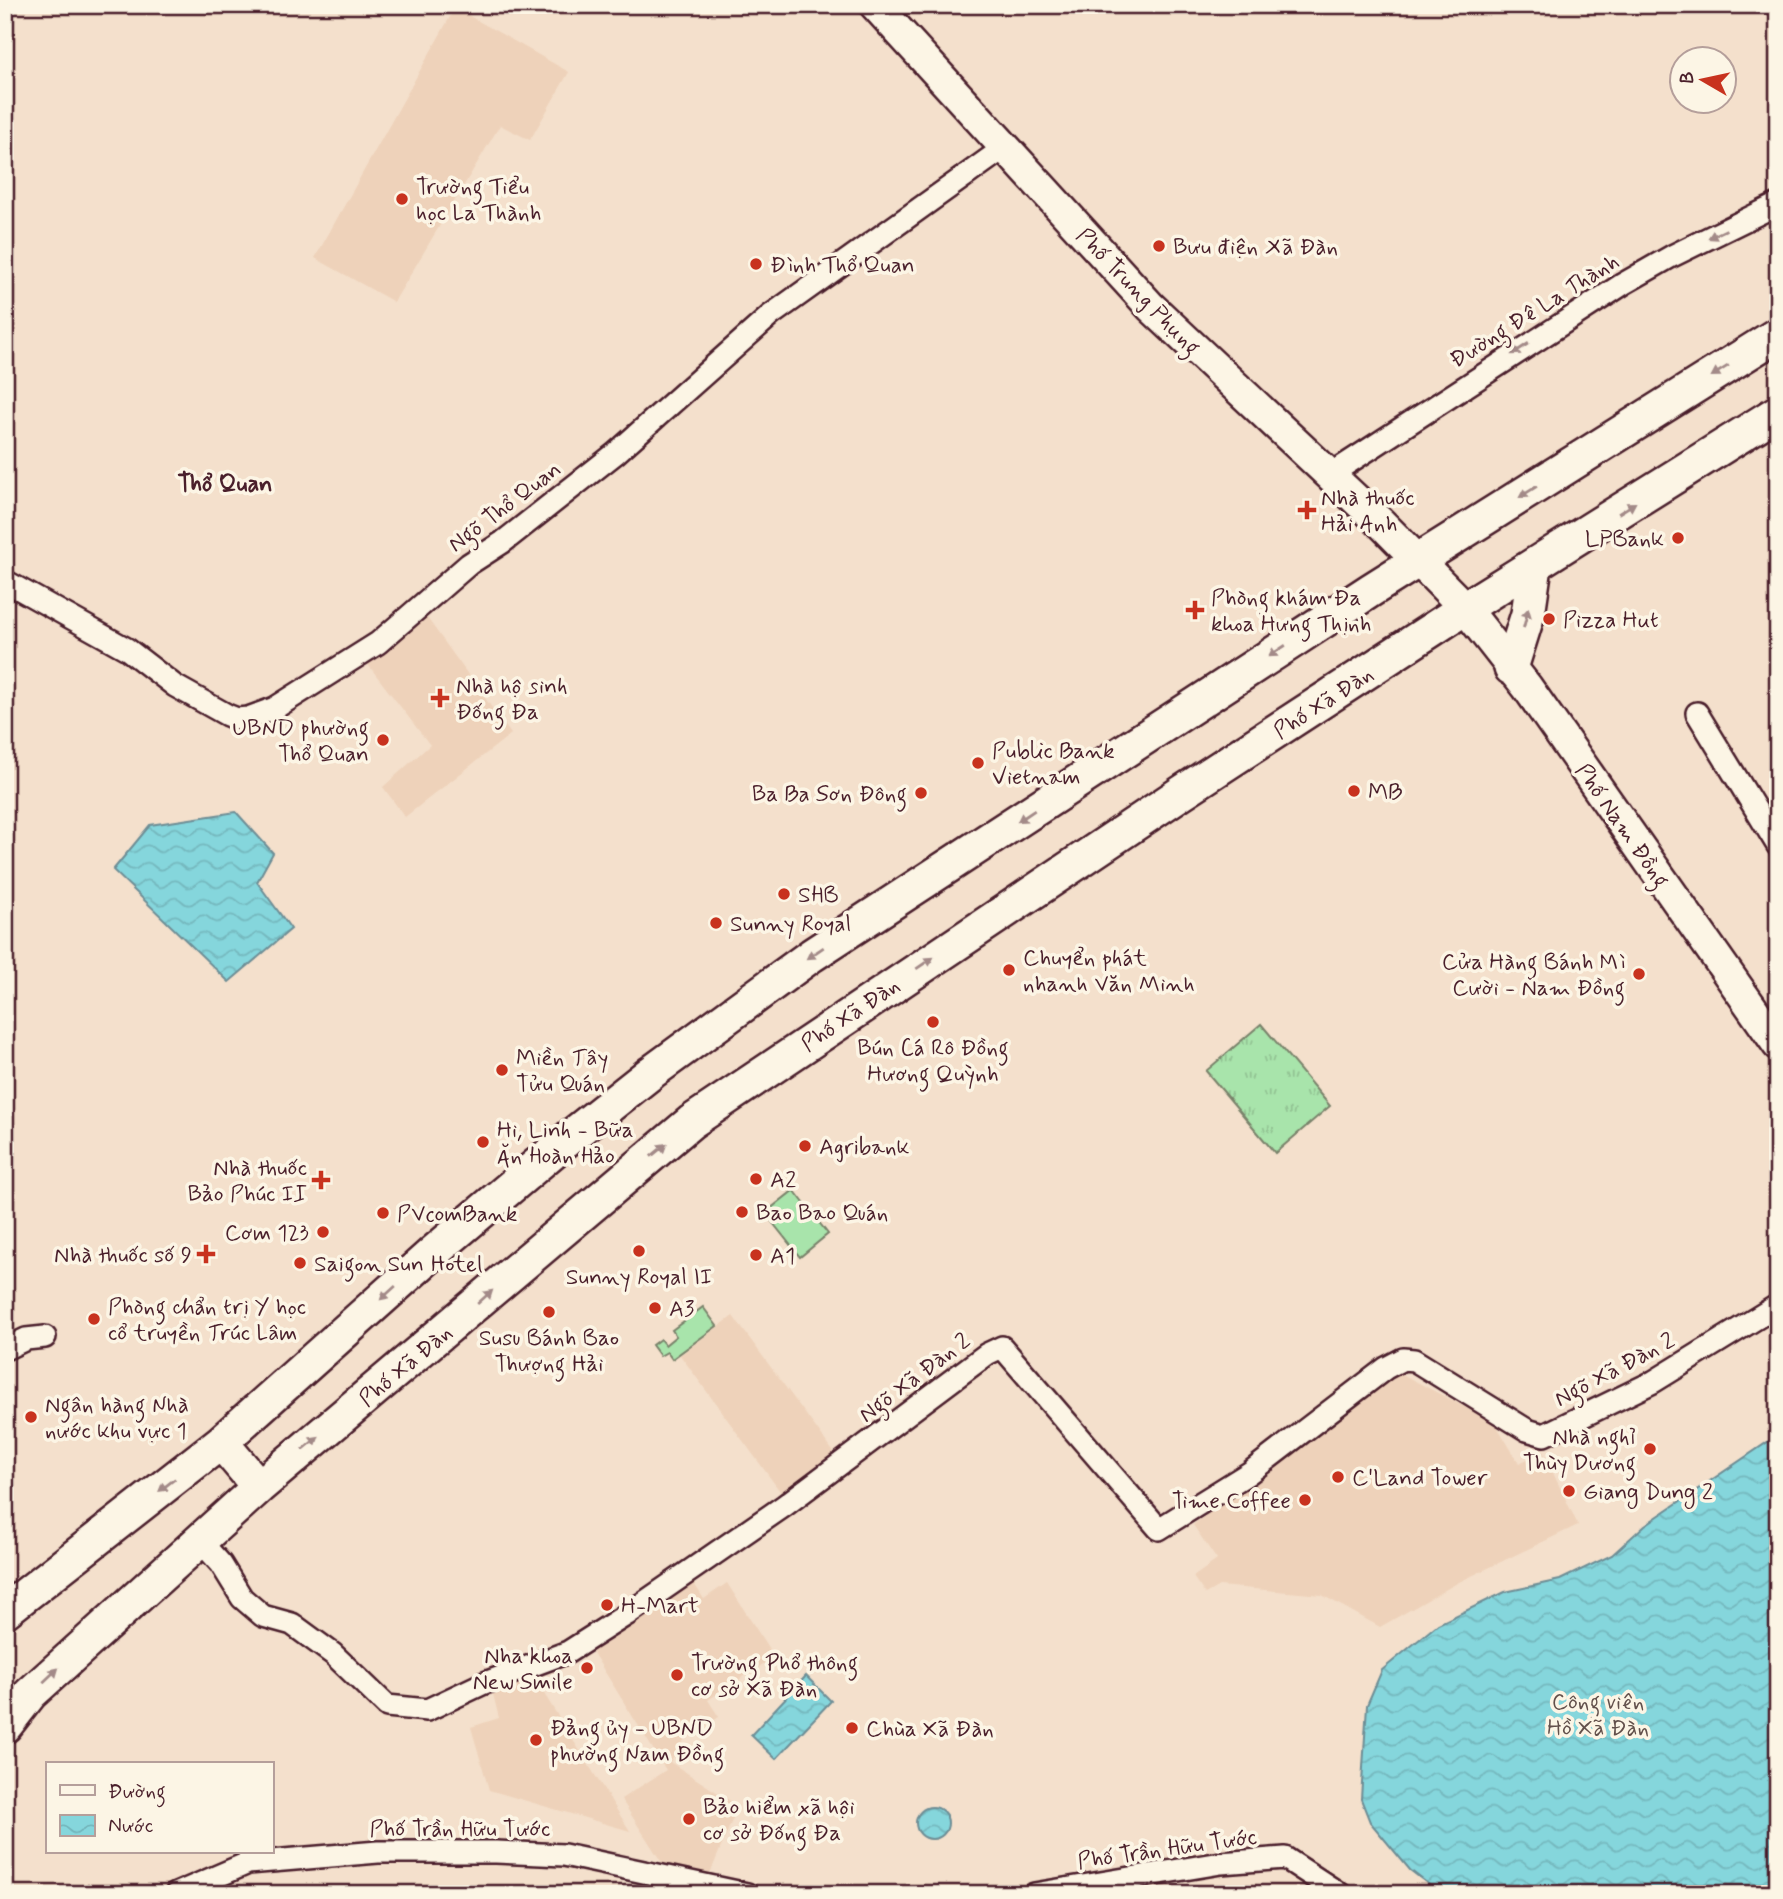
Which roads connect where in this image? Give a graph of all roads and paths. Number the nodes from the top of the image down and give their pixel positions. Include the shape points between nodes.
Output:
1 (875, 5) edge
2 (1004, 148) junction
3 (1778, 204) edge
4 (1778, 334) edge
5 (1778, 412) edge
6 (1328, 476) junction
7 (1418, 561) junction
8 (1535, 566) junction
9 (5, 581) edge
10 (1465, 608) junction
11 (1511, 668) junction
12 (1697, 713) dead end
13 (1778, 846) edge
14 (1778, 1045) edge
15 (1778, 1305) edge
16 (45, 1337) dead end
17 (5, 1349) edge
18 (220, 1442) junction
19 (259, 1487) junction
20 (201, 1542) junction
21 (5, 1611) edge
22 (5, 1726) edge
23 (176, 1894) edge
24 (747, 1894) edge
25 (1034, 1894) edge
26 (1340, 1894) edge

1 - 2 street, Phố Trung Phụng
2 - 6 street, Phố Trung Phụng via 1150,307
2 - 9 street, Ngõ Thổ Quan via 771,315 616,453 469,564 378,643 275,708 248,718 227,715 175,686 127,649
3 -> 6 street, Đường Đê La Thành via 1623,284
4 -> 7 main road
8 -> 5 main road, Phố Xã Đàn
6 - 7 street, Phố Trung Phụng
7 - 10 street, Phố Trung Phụng
7 -> 18 main road via 824,947 744,1004 560,1146
8 - 10 main road, Phố Xã Đàn
11 -> 8 main road via 1528,614
10 - 11 street, Phố Nam Đồng
19 -> 10 main road, Phố Xã Đàn via 691,1122
11 - 14 street, Phố Nam Đồng
12 - 13 street
15 - 20 street, Ngõ Xã Đàn 2 via 1653,1382 1544,1435 1527,1430 1414,1360 1403,1360 1386,1368 1249,1473 1159,1529 1002,1347 614,1623 568,1652 427,1710 387,1706 333,1654 292,1624 263,1616 242,1598
16 - 17 street via 26,1339
18 - 19 main road
18 -> 21 main road
19 - 20 main road, Phố Xã Đàn
22 -> 20 main road, Phố Xã Đàn via 48,1677
23 - 24 street, Phố Trần Hữu Tước via 248,1863 378,1852 496,1852 564,1855
25 - 26 street, Phố Trần Hữu Tước via 1221,1863 1285,1858

